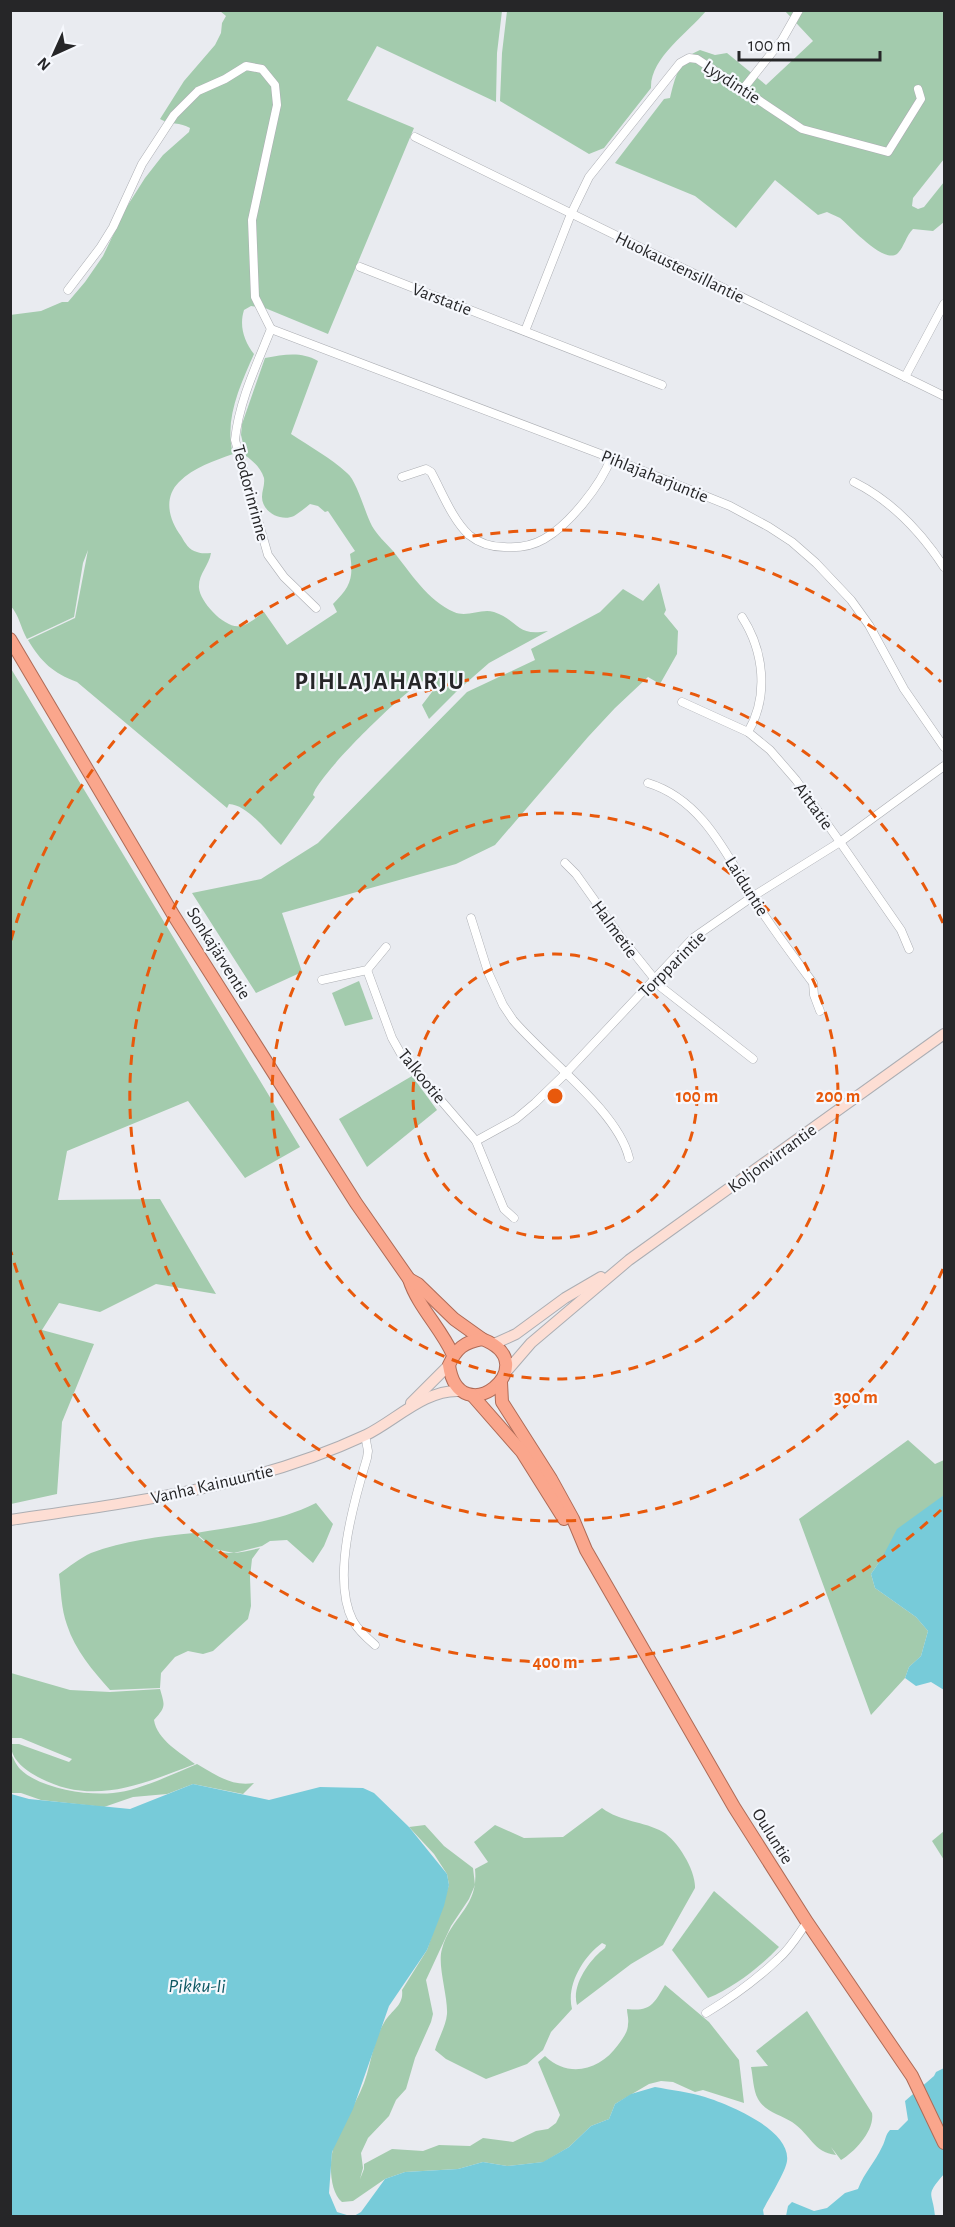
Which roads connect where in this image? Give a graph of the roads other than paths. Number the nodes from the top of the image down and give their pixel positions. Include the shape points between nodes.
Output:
1 (799, 10) edge
2 (918, 88) dead end
3 (743, 89) junction
4 (415, 137) dead end
5 (571, 214) junction
6 (360, 267) dead end
7 (68, 290) dead end
8 (945, 304) edge
9 (271, 329) junction
10 (525, 331) junction
11 (905, 376) junction
12 (662, 385) dead end
13 (945, 396) edge
14 (611, 458) junction
15 (402, 477) dead end
16 (854, 482) dead end
17 (945, 567) edge
18 (316, 608) dead end
19 (742, 617) dead end
20 (10, 639) edge
21 (682, 702) dead end
22 (748, 732) junction
23 (945, 747) edge
24 (945, 766) edge
25 (648, 783) dead end
26 (840, 842) junction
27 (565, 863) dead end
28 (752, 897) junction
29 (471, 918) dead end
30 (386, 947) dead end
31 (909, 949) dead end
32 (367, 970) junction
33 (322, 980) dead end
34 (654, 980) junction
35 (820, 1011) dead end
36 (945, 1034) edge
37 (753, 1059) dead end
38 (565, 1074) junction
39 (476, 1141) junction
40 (629, 1158) dead end
41 (514, 1218) dead end
42 (630, 1260) junction
43 (409, 1279) junction
44 (482, 1339) junction
45 (494, 1344) junction
46 (451, 1360) junction
47 (504, 1377) junction
48 (460, 1391) junction
49 (472, 1395) junction
50 (402, 1412) junction
51 (365, 1435) junction
52 (10, 1520) edge
53 (581, 1541) junction
54 (375, 1645) dead end
55 (807, 1922) junction
56 (706, 2013) dead end
57 (945, 2143) edge

1 - 3 street via 782,40
2 - 3 street, Lyydintie via 921,99 888,152 802,129
3 - 5 street, Lyydintie via 697,59 681,63 589,177
4 - 5 street, Huokaustensillantie
5 - 10 street
5 - 11 street, Huokaustensillantie
6 - 10 street, Varstatie
7 - 9 street via 113,227 142,165 174,115 198,91 246,66 262,69 275,85 277,105 252,220 255,297
8 - 11 street
9 - 14 street, Pihlajaharjuntie
9 - 18 street, Teodorinrinne via 247,392 235,440 268,555
10 - 12 street, Varstatie
11 - 13 street, Huokaustensillantie
14 - 15 street via 603,477 569,518 542,540 517,548 487,545 469,534 431,472 426,469
14 - 23 street, Pihlajaharjuntie via 730,506 792,542 851,600 904,689
16 - 17 street via 876,493 902,516
19 - 22 street via 756,644 761,672 761,697
20 - 43 highway, Sonkajärventie via 174,916 356,1203
21 - 22 street, Aittatie
22 - 26 street, Aittatie via 782,763
24 - 26 street, Torpparintie
25 - 28 street, Laiduntie via 672,793 701,818
26 - 28 street, Torpparintie
26 - 31 street, Aittatie via 902,930
27 - 34 street, Halmetie
28 - 34 street, Torpparintie via 693,938
28 - 35 street, Laiduntie via 813,983
29 - 38 street via 503,1005
30 - 32 street
32 - 33 street
32 - 39 street, Talkootie via 401,1054
34 - 37 street, Halmetie
34 - 38 street, Torpparintie
36 - 42 main road, Koljonvirrantie
38 - 39 street, Torpparintie via 516,1119
38 - 40 street via 612,1123 626,1143
39 - 41 street, Talkootie via 504,1209
42 - 45 main road, Koljonvirrantie
42 - 47 main road, Koljonvirrantie via 540,1335
43 - 44 highway, Sonkajärventie
43 - 46 highway, Sonkajärventie via 413,1292 438,1326
44 - 45 highway
44 - 46 highway via 465,1344
45 - 47 highway via 506,1360
46 - 48 highway via 454,1383
46 - 50 main road, Vanha Kainuuntie
47 - 49 highway via 492,1390
47 - 53 highway, Ouluntie via 502,1402 551,1479
48 - 49 highway
48 - 50 main road, Vanha Kainuuntie via 449,1390
49 - 53 highway, Ouluntie via 522,1452
50 - 51 main road, Vanha Kainuuntie
51 - 52 main road, Vanha Kainuuntie via 256,1477 189,1493
51 - 54 street via 368,1451 348,1532 345,1589 354,1622
53 - 55 highway, Ouluntie via 734,1807
55 - 56 street via 778,1959
55 - 57 highway, Ouluntie via 912,2076

